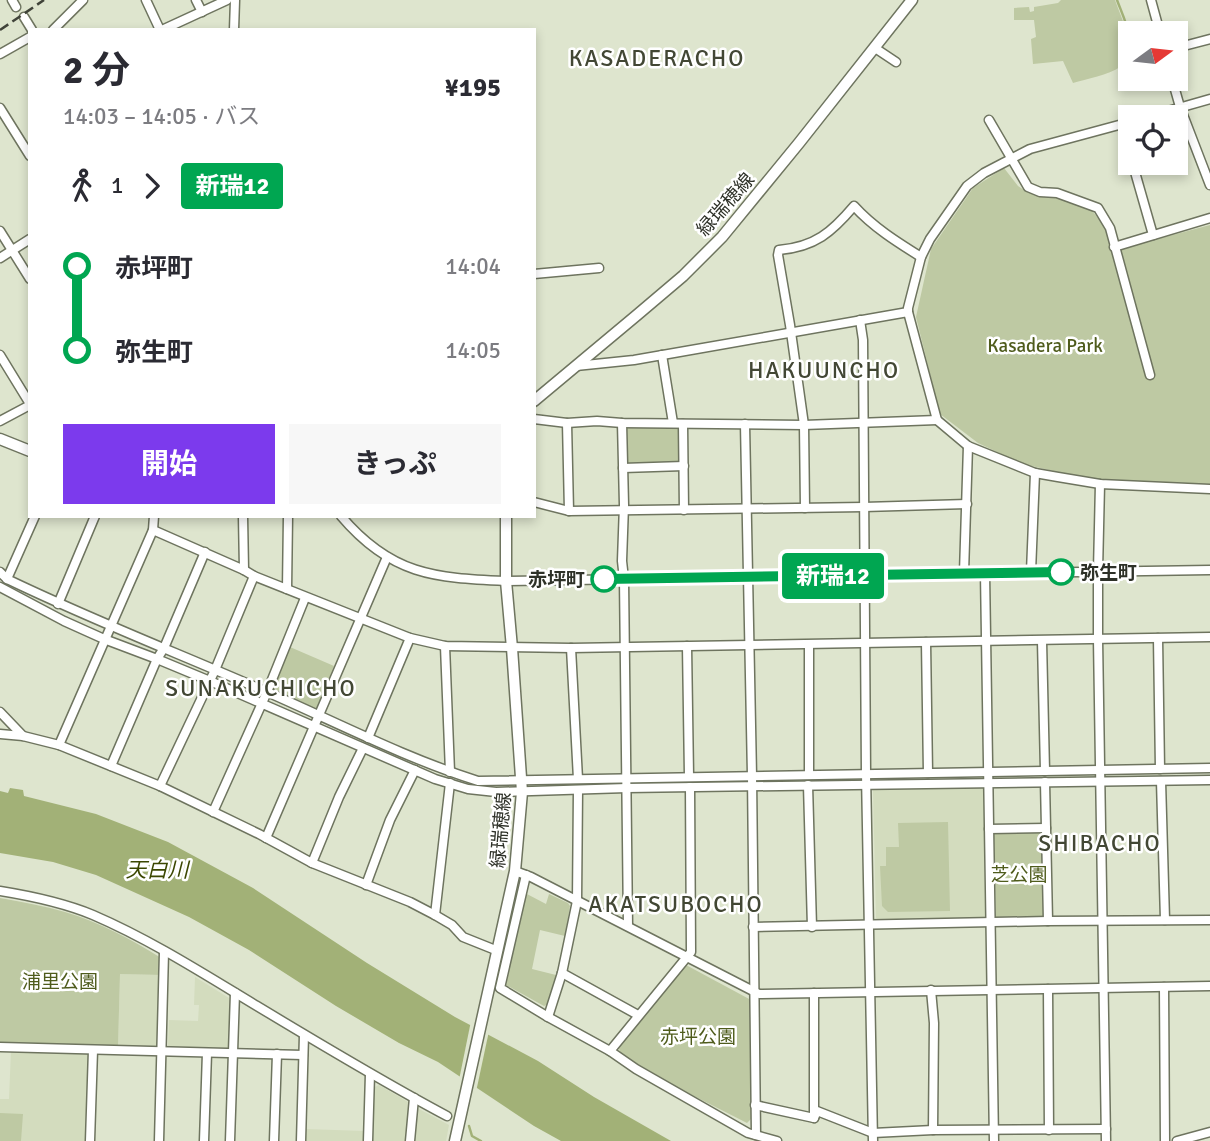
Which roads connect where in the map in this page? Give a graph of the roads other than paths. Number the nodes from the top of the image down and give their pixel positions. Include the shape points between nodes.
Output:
1 (83, 0) edge
2 (146, 0) edge
3 (197, 0) edge
4 (228, 0) edge
5 (235, 0) edge
6 (912, 0) edge
7 (1151, 0) edge
8 (202, 12) junction
9 (24, 17) dead end
10 (1157, 21) edge
11 (31, 28) edge
12 (54, 28) edge
13 (160, 28) edge
14 (166, 28) edge
15 (234, 28) edge
16 (28, 38) edge
17 (1210, 39) edge
18 (1188, 45) edge
19 (875, 48) junction
20 (0, 54) edge
21 (896, 62) dead end
22 (1210, 99) edge
23 (1188, 105) edge
24 (0, 108) edge
25 (989, 120) dead end
26 (1118, 125) edge
27 (1188, 128) edge
28 (28, 153) edge
29 (1011, 158) junction
30 (1136, 175) edge
31 (1210, 185) edge
32 (1210, 218) edge
33 (0, 231) edge
34 (1153, 235) junction
35 (28, 240) edge
36 (1114, 247) junction
37 (12, 251) junction
38 (921, 257) junction
39 (0, 258) edge
40 (599, 268) dead end
41 (536, 274) edge
42 (28, 276) edge
43 (908, 312) junction
44 (860, 320) junction
45 (791, 332) junction
46 (0, 355) edge
47 (662, 355) junction
48 (575, 367) junction
49 (1150, 375) dead end
50 (536, 399) edge
51 (28, 401) edge
52 (28, 405) edge
53 (536, 419) edge
54 (937, 419) junction
55 (0, 421) edge
56 (865, 422) junction
57 (567, 423) junction
58 (622, 423) junction
59 (673, 424) junction
60 (683, 424) junction
61 (745, 424) junction
62 (804, 425) junction
63 (0, 439) edge
64 (968, 446) junction
65 (28, 450) edge
66 (684, 466) junction
67 (622, 468) junction
68 (1035, 474) junction
69 (1100, 484) junction
70 (1210, 489) edge
71 (536, 503) edge
72 (967, 504) junction
73 (864, 507) junction
74 (805, 508) junction
75 (747, 509) junction
76 (684, 510) junction
77 (569, 511) junction
78 (623, 511) junction
79 (34, 518) edge
80 (94, 518) edge
81 (154, 518) edge
82 (243, 518) edge
83 (288, 518) edge
84 (343, 518) edge
85 (506, 518) edge
86 (153, 530) junction
87 (205, 552) junction
88 (387, 557) junction
89 (243, 570) junction
90 (1210, 570) edge
91 (1098, 571) junction
92 (0, 572) edge
93 (1031, 572) junction
94 (964, 573) junction
95 (985, 573) junction
96 (866, 575) junction
97 (254, 576) junction
98 (748, 577) junction
99 (7, 579) junction
100 (624, 579) junction
101 (506, 581) junction
102 (0, 587) edge
103 (287, 589) junction
104 (305, 597) junction
105 (58, 604) junction
106 (360, 620) junction
107 (110, 626) junction
108 (1210, 637) edge
109 (410, 638) junction
110 (1158, 638) junction
111 (104, 639) junction
112 (1098, 639) junction
113 (1042, 640) junction
114 (986, 641) junction
115 (926, 642) junction
116 (866, 644) junction
117 (749, 645) junction
118 (808, 645) junction
119 (445, 646) junction
120 (687, 646) junction
121 (625, 647) junction
122 (164, 648) junction
123 (512, 648) junction
124 (571, 648) junction
125 (157, 659) junction
126 (215, 670) junction
127 (210, 681) junction
128 (267, 692) junction
129 (262, 704) junction
130 (0, 712) edge
131 (318, 716) junction
132 (314, 727) junction
133 (0, 734) edge
134 (23, 736) junction
135 (368, 738) junction
136 (59, 745) junction
137 (363, 748) junction
138 (111, 766) junction
139 (1210, 768) edge
140 (1160, 769) junction
141 (415, 770) junction
142 (1045, 771) junction
143 (1101, 771) junction
144 (450, 772) junction
145 (989, 772) junction
146 (928, 773) junction
147 (866, 774) junction
148 (809, 775) junction
149 (689, 776) junction
150 (752, 776) junction
151 (578, 779) junction
152 (521, 780) junction
153 (1210, 780) edge
154 (1161, 781) junction
155 (1045, 782) junction
156 (1101, 782) junction
157 (450, 783) junction
158 (627, 783) junction
159 (988, 783) junction
160 (808, 785) junction
161 (867, 785) junction
162 (160, 786) junction
163 (690, 787) junction
164 (752, 787) junction
165 (578, 790) junction
166 (522, 792) junction
167 (213, 812) junction
168 (1046, 828) junction
169 (989, 829) junction
170 (266, 838) junction
171 (312, 863) junction
172 (515, 871) junction
173 (526, 875) junction
174 (366, 885) junction
175 (0, 891) edge
176 (577, 901) junction
177 (435, 915) junction
178 (1165, 920) junction
179 (1210, 920) edge
180 (1048, 921) junction
181 (1104, 921) junction
182 (991, 923) junction
183 (869, 925) junction
184 (628, 926) junction
185 (753, 927) junction
186 (812, 927) junction
187 (498, 951) junction
188 (164, 952) junction
189 (687, 958) junction
190 (562, 972) junction
191 (1210, 986) edge
192 (1164, 987) junction
193 (1104, 988) junction
194 (992, 989) junction
195 (1048, 989) junction
196 (931, 990) junction
197 (870, 991) junction
198 (755, 992) junction
199 (235, 993) junction
200 (814, 993) junction
201 (638, 1015) junction
202 (548, 1017) junction
203 (304, 1035) junction
204 (0, 1047) edge
205 (93, 1049) junction
206 (162, 1051) junction
207 (610, 1051) junction
208 (207, 1053) junction
209 (233, 1053) junction
210 (277, 1054) junction
211 (303, 1055) junction
212 (370, 1074) junction
213 (414, 1098) junction
214 (755, 1105) junction
215 (447, 1116) dead end
216 (814, 1118) junction
217 (994, 1129) junction
218 (1106, 1129) junction
219 (933, 1130) junction
220 (1049, 1130) junction
221 (1210, 1132) edge
222 (756, 1135) junction
223 (873, 1137) edge
224 (90, 1141) edge
225 (159, 1141) edge
226 (204, 1141) edge
227 (230, 1141) edge
228 (274, 1141) edge
229 (301, 1141) edge
230 (368, 1141) edge
231 (410, 1141) edge
232 (455, 1141) edge
233 (778, 1141) edge
234 (994, 1141) edge
235 (1106, 1141) edge
236 (1165, 1141) edge
237 (1177, 1141) edge

1 - 12 street
2 - 13 street
3 - 8 street
4 - 8 street
5 - 15 street
6 - 19 main road, 緑瑞穂線
7 - 10 street
8 - 14 street
9 - 11 street
16 - 20 street
17 - 18 street
19 - 21 street
19 - 48 main road, 緑瑞穂線 via 722,237
22 - 23 street
24 - 28 street
25 - 29 street
26 - 29 street
27 - 31 street
29 - 36 street via 1028,187 1098,208 1110,228
29 - 38 street via 967,186
30 - 34 street
32 - 34 street
33 - 37 street
34 - 36 street
35 - 37 street
36 - 49 street
37 - 39 street
37 - 42 street
38 - 43 street
38 - 45 street via 866,220 854,206 825,235 779,250
40 - 41 street
43 - 44 street
43 - 54 street
44 - 45 street
44 - 56 street
45 - 47 street
45 - 62 street
46 - 51 street
47 - 48 street
47 - 59 street
48 - 50 main road, 緑瑞穂線
52 - 55 street
53 - 57 street
54 - 56 street
54 - 64 street
56 - 62 street
56 - 73 street
57 - 58 street
57 - 77 street
58 - 59 street
58 - 67 street
59 - 60 street
60 - 61 street
60 - 66 street
61 - 62 street
61 - 75 street
62 - 74 street
63 - 65 main road
64 - 68 street
64 - 72 street
66 - 67 street
66 - 76 street
67 - 78 street
68 - 69 street
68 - 93 street
69 - 70 street
69 - 91 street
71 - 77 street
72 - 73 street
72 - 94 street
73 - 74 street
73 - 96 street
74 - 75 street
75 - 76 street
75 - 98 street
76 - 78 street
77 - 78 street
78 - 100 street
79 - 99 street
80 - 105 street
81 - 86 street
82 - 89 street
83 - 103 street
84 - 88 street
85 - 101 main road, 緑瑞穂線
86 - 87 street
86 - 107 street
87 - 89 street
87 - 122 street
88 - 101 street via 432,575
88 - 106 street
89 - 97 street
90 - 91 street
91 - 93 street
91 - 112 street
92 - 99 street
93 - 95 street
94 - 95 street
94 - 96 street
95 - 114 street
96 - 98 street
96 - 116 street
97 - 103 street
97 - 126 street
98 - 100 street
98 - 117 street
99 - 105 street
100 - 101 street
100 - 121 street
101 - 123 main road, 緑瑞穂線
102 - 111 street
103 - 104 street
104 - 106 street
104 - 128 street
105 - 107 street
106 - 109 street
106 - 131 street
107 - 111 street
107 - 122 street
108 - 110 street
109 - 119 street
109 - 135 street
110 - 112 street
110 - 140 street
111 - 125 street
111 - 136 street
112 - 113 street
112 - 143 street
113 - 114 street
113 - 142 street
114 - 115 street
114 - 145 street
115 - 116 street
115 - 146 street
116 - 118 street
116 - 147 street
117 - 118 street
117 - 120 street
117 - 150 street
118 - 148 street
119 - 123 street
119 - 144 street
120 - 121 street
120 - 149 street
121 - 124 street
121 - 158 street
122 - 125 street
122 - 126 street
123 - 124 street
123 - 152 main road, 緑瑞穂線
124 - 151 street
125 - 127 street
125 - 138 street
126 - 127 street
126 - 128 street
127 - 129 street
127 - 162 street
128 - 129 street
128 - 131 street
129 - 132 street
129 - 167 street
130 - 134 street
131 - 132 street
131 - 135 street
132 - 137 street
132 - 170 street
133 - 134 street
134 - 136 street
135 - 144 street
136 - 138 street
137 - 141 street
137 - 171 street
138 - 162 street
139 - 140 street
140 - 143 street
141 - 157 street
141 - 174 street
142 - 143 street
142 - 145 street
143 - 156 street
144 - 152 street via 478,781
145 - 146 street
145 - 159 street
146 - 147 street
147 - 148 street
147 - 161 street
148 - 150 street
149 - 150 street
149 - 158 street
150 - 164 street
151 - 152 street
151 - 158 street
152 - 166 main road, 緑瑞穂線
153 - 154 street
154 - 156 street
154 - 178 street
155 - 156 street
155 - 159 street
155 - 168 street
156 - 181 street
157 - 166 street via 468,789
157 - 177 street
158 - 163 street
158 - 165 street
158 - 184 street
159 - 161 street
159 - 169 street
160 - 161 street
160 - 164 street
160 - 186 street
161 - 183 street
162 - 167 street
163 - 164 street
163 - 189 street via 691,952
164 - 185 street
165 - 166 street
165 - 176 street
166 - 172 main road, 緑瑞穂線
167 - 170 street
168 - 169 street
168 - 180 street
169 - 182 street
170 - 171 street
171 - 174 street
172 - 173 street
172 - 187 main road, 緑瑞穂線
173 - 176 street
173 - 202 street via 500,988
174 - 177 street
175 - 188 street via 91,914
176 - 184 street
176 - 190 street
177 - 187 street via 463,937
178 - 179 street
178 - 181 street
180 - 181 street
180 - 182 street
181 - 193 street
182 - 183 street
182 - 194 street
183 - 186 street
183 - 197 street
184 - 189 street
185 - 186 street
185 - 198 street
187 - 232 main road, 緑瑞穂線
188 - 199 street
188 - 206 street
189 - 198 street
189 - 201 street
190 - 201 street
190 - 202 street
191 - 192 street
192 - 193 street
192 - 236 street
193 - 195 street
193 - 218 street
194 - 195 street
194 - 196 street
194 - 217 street
195 - 220 street
196 - 197 street
196 - 219 street
197 - 200 street
197 - 223 street
198 - 200 street
198 - 214 street
199 - 203 street
199 - 209 street
200 - 216 street
201 - 207 street
202 - 207 street
203 - 211 street
203 - 212 street
204 - 205 street
205 - 206 street
205 - 224 street
206 - 208 street
206 - 225 street
207 - 222 street
208 - 209 street
208 - 226 street
209 - 210 street
209 - 227 street
210 - 211 street
210 - 228 street
211 - 229 street
212 - 213 street
212 - 230 street
213 - 215 street
213 - 231 street
214 - 216 street
214 - 222 street
216 - 223 street via 817,1111
217 - 219 street
217 - 220 street
217 - 234 street
218 - 220 street
218 - 235 street
219 - 223 street
221 - 237 street
222 - 233 street

